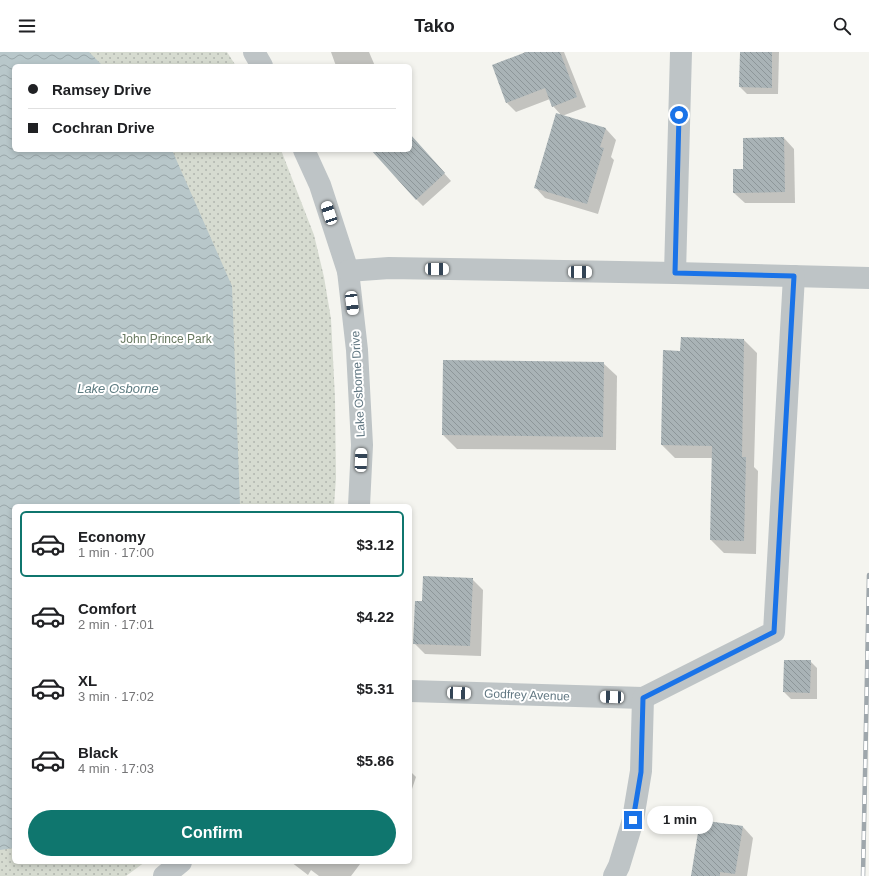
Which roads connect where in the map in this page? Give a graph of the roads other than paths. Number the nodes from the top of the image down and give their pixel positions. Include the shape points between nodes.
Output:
1 (254, 52) edge
2 (681, 52) edge
3 (261, 64) edge
4 (305, 152) edge
5 (348, 271) junction
6 (675, 273) junction
7 (794, 276) junction
8 (869, 278) edge
9 (359, 504) edge
10 (412, 691) edge
11 (643, 698) junction
12 (179, 864) edge
13 (164, 876) edge
14 (614, 876) edge

1 - 3 street
2 - 6 street
4 - 5 street, Lake Osborne Drive via 320,185
5 - 6 street via 389,268
5 - 9 street, Lake Osborne Drive via 358,358 362,445
6 - 7 street
7 - 8 street
7 - 11 street via 774,632
10 - 11 street, Godfrey Avenue
11 - 14 street via 641,772 633,820
12 - 13 street

